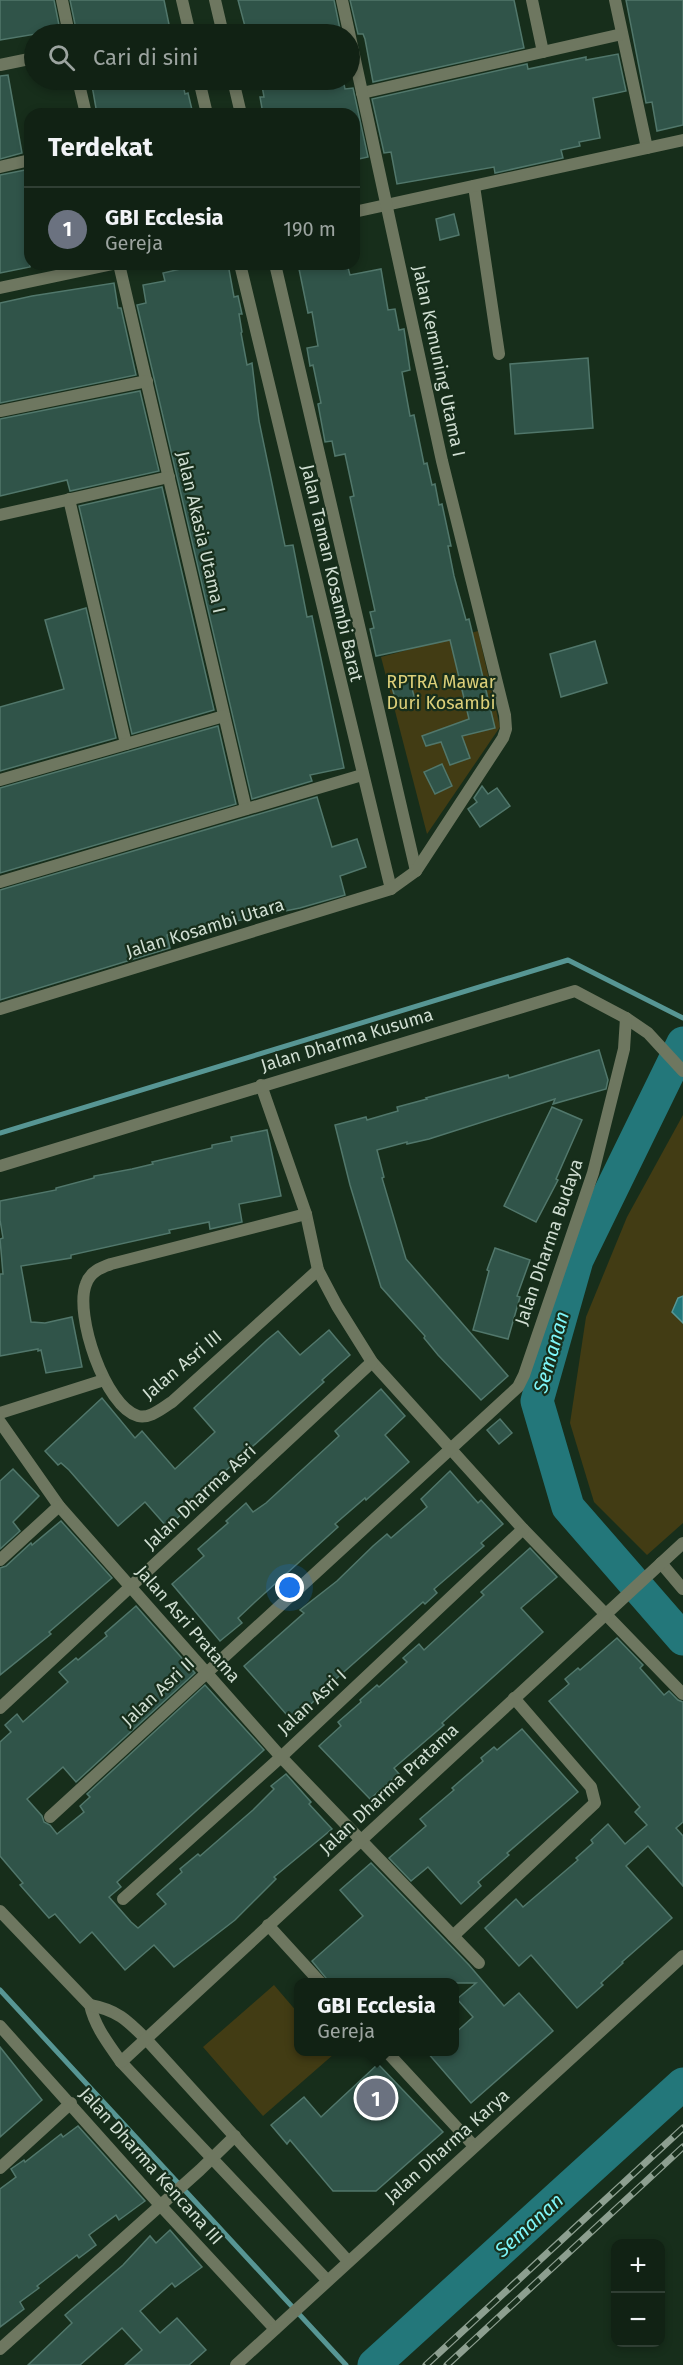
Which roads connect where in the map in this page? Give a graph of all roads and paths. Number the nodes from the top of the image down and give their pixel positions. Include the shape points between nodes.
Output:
1 (62, 0) edge
2 (182, 0) edge
3 (215, 0) edge
4 (342, 0) edge
5 (532, 0) edge
6 (615, 0) edge
7 (67, 24) edge
8 (188, 24) edge
9 (221, 24) edge
10 (347, 24) edge
11 (622, 34) junction
12 (543, 52) junction
13 (24, 60) edge
14 (0, 65) edge
15 (360, 84) edge
16 (80, 90) edge
17 (201, 90) edge
18 (235, 90) edge
19 (362, 93) junction
20 (85, 108) edge
21 (206, 108) edge
22 (240, 108) edge
23 (683, 140) edge
24 (647, 148) junction
25 (24, 161) edge
26 (0, 166) edge
27 (474, 186) junction
28 (386, 206) junction
29 (360, 211) edge
30 (85, 270) edge
31 (120, 270) edge
32 (241, 270) edge
33 (276, 270) edge
34 (0, 288) edge
35 (499, 354) dead end
36 (147, 381) junction
37 (0, 411) edge
38 (170, 477) junction
39 (69, 499) junction
40 (0, 515) edge
41 (224, 716) junction
42 (126, 744) junction
43 (362, 775) junction
44 (0, 780) edge
45 (246, 809) junction
46 (416, 871) junction
47 (0, 882) edge
48 (391, 889) junction
49 (0, 1010) edge
50 (626, 1018) junction
51 (683, 1071) edge
52 (261, 1085) junction
53 (0, 1166) edge
54 (306, 1214) junction
55 (318, 1270) junction
56 (372, 1362) junction
57 (104, 1380) junction
58 (0, 1413) edge
59 (0, 1422) edge
60 (450, 1449) junction
61 (59, 1506) junction
62 (523, 1529) junction
63 (683, 1543) edge
64 (0, 1560) edge
65 (658, 1565) junction
66 (130, 1586) junction
67 (683, 1589) edge
68 (607, 1612) junction
69 (206, 1672) junction
70 (683, 1694) edge
71 (514, 1698) junction
72 (0, 1708) edge
73 (281, 1757) junction
74 (50, 1817) dead end
75 (360, 1841) junction
76 (123, 1899) dead end
77 (0, 1911) edge
78 (268, 1925) junction
79 (453, 1936) junction
80 (683, 1956) edge
81 (479, 1963) dead end
82 (316, 1978) edge
83 (90, 2005) junction
84 (0, 2026) edge
85 (146, 2039) junction
86 (391, 2056) edge
87 (121, 2062) junction
88 (71, 2103) junction
89 (235, 2136) junction
90 (474, 2146) junction
91 (212, 2158) junction
92 (0, 2168) edge
93 (161, 2205) junction
94 (348, 2261) junction
95 (327, 2280) junction
96 (279, 2326) junction
97 (0, 2349) edge
98 (236, 2365) edge

1 - 7 street
2 - 8 street
3 - 9 street
4 - 10 street, Jalan Kemuning Utama I
5 - 12 street
6 - 11 street
11 - 12 street
11 - 24 street
12 - 19 street
13 - 14 street
15 - 19 street, Jalan Kemuning Utama I
16 - 20 street
17 - 21 street
18 - 22 street
19 - 28 street, Jalan Kemuning Utama I
23 - 24 street
24 - 27 street
25 - 26 street
27 - 28 street
27 - 35 street
28 - 29 street
28 - 46 street, Jalan Kemuning Utama I via 506,729
30 - 34 street
31 - 36 street, Jalan Akasia Utama I
32 - 43 street, Jalan Taman Kosambi Barat
33 - 46 street, Jalan Taman Kosambi Barat
36 - 37 street
36 - 38 street, Jalan Akasia Utama I
38 - 39 street
38 - 41 street, Jalan Akasia Utama I
39 - 40 street
39 - 42 street
41 - 42 street
41 - 45 street, Jalan Akasia Utama I
42 - 44 street
43 - 45 street
43 - 48 street, Jalan Taman Kosambi Barat
45 - 47 street
46 - 48 street, Jalan Kosambi Utara
48 - 49 street, Jalan Kosambi Utara
50 - 51 street, Jalan Dharma Kusuma via 648,1033
50 - 52 street, Jalan Dharma Kusuma via 580,992 570,992
50 - 60 street, Jalan Dharma Budaya via 624,1049 593,1173 524,1375 508,1398
52 - 53 street, Jalan Dharma Kusuma
52 - 54 street
54 - 55 street
54 - 57 street, Jalan Asri III via 111,1264 90,1276 84,1298 86,1329
55 - 56 street
55 - 57 street, Jalan Asri III via 155,1413 138,1416 128,1410
56 - 60 street
56 - 66 street, Jalan Dharma Asri
57 - 58 street
59 - 61 street, Jalan Asri Pratama
60 - 62 street
60 - 69 street, Jalan Asri II
61 - 64 street
61 - 66 street, Jalan Asri Pratama
62 - 68 street
62 - 73 street, Jalan Asri I
63 - 65 street, Jalan Dharma Pratama
65 - 67 street
65 - 68 street, Jalan Dharma Pratama
66 - 69 street, Jalan Asri Pratama
66 - 72 street, Jalan Dharma Asri
68 - 70 street
68 - 71 street, Jalan Dharma Pratama
69 - 73 street, Jalan Asri Pratama
69 - 74 street, Jalan Asri II
71 - 75 street, Jalan Dharma Pratama
71 - 79 street via 591,1787 595,1803
73 - 75 street, Jalan Asri Pratama
73 - 76 street, Jalan Asri I
75 - 78 street, Jalan Dharma Pratama
75 - 79 street, Jalan Asri Pratama
77 - 83 street
78 - 82 street
78 - 85 street, Jalan Dharma Pratama
79 - 81 street, Jalan Asri Pratama
80 - 90 street, Jalan Dharma Karya
83 - 85 street via 123,2016
83 - 87 street via 100,2032
84 - 88 street, Jalan Dharma Kencana III
85 - 87 street, Jalan Dharma Pratama
85 - 89 street
86 - 90 street
87 - 91 street
88 - 92 street
88 - 93 street, Jalan Dharma Kencana III
89 - 91 street
89 - 94 street
90 - 94 street, Jalan Dharma Karya
91 - 93 street
91 - 95 street
93 - 96 street, Jalan Dharma Kencana III
93 - 97 street
94 - 95 street, Jalan Dharma Karya
95 - 96 street, Jalan Dharma Karya
96 - 98 street, Jalan Dharma Karya

